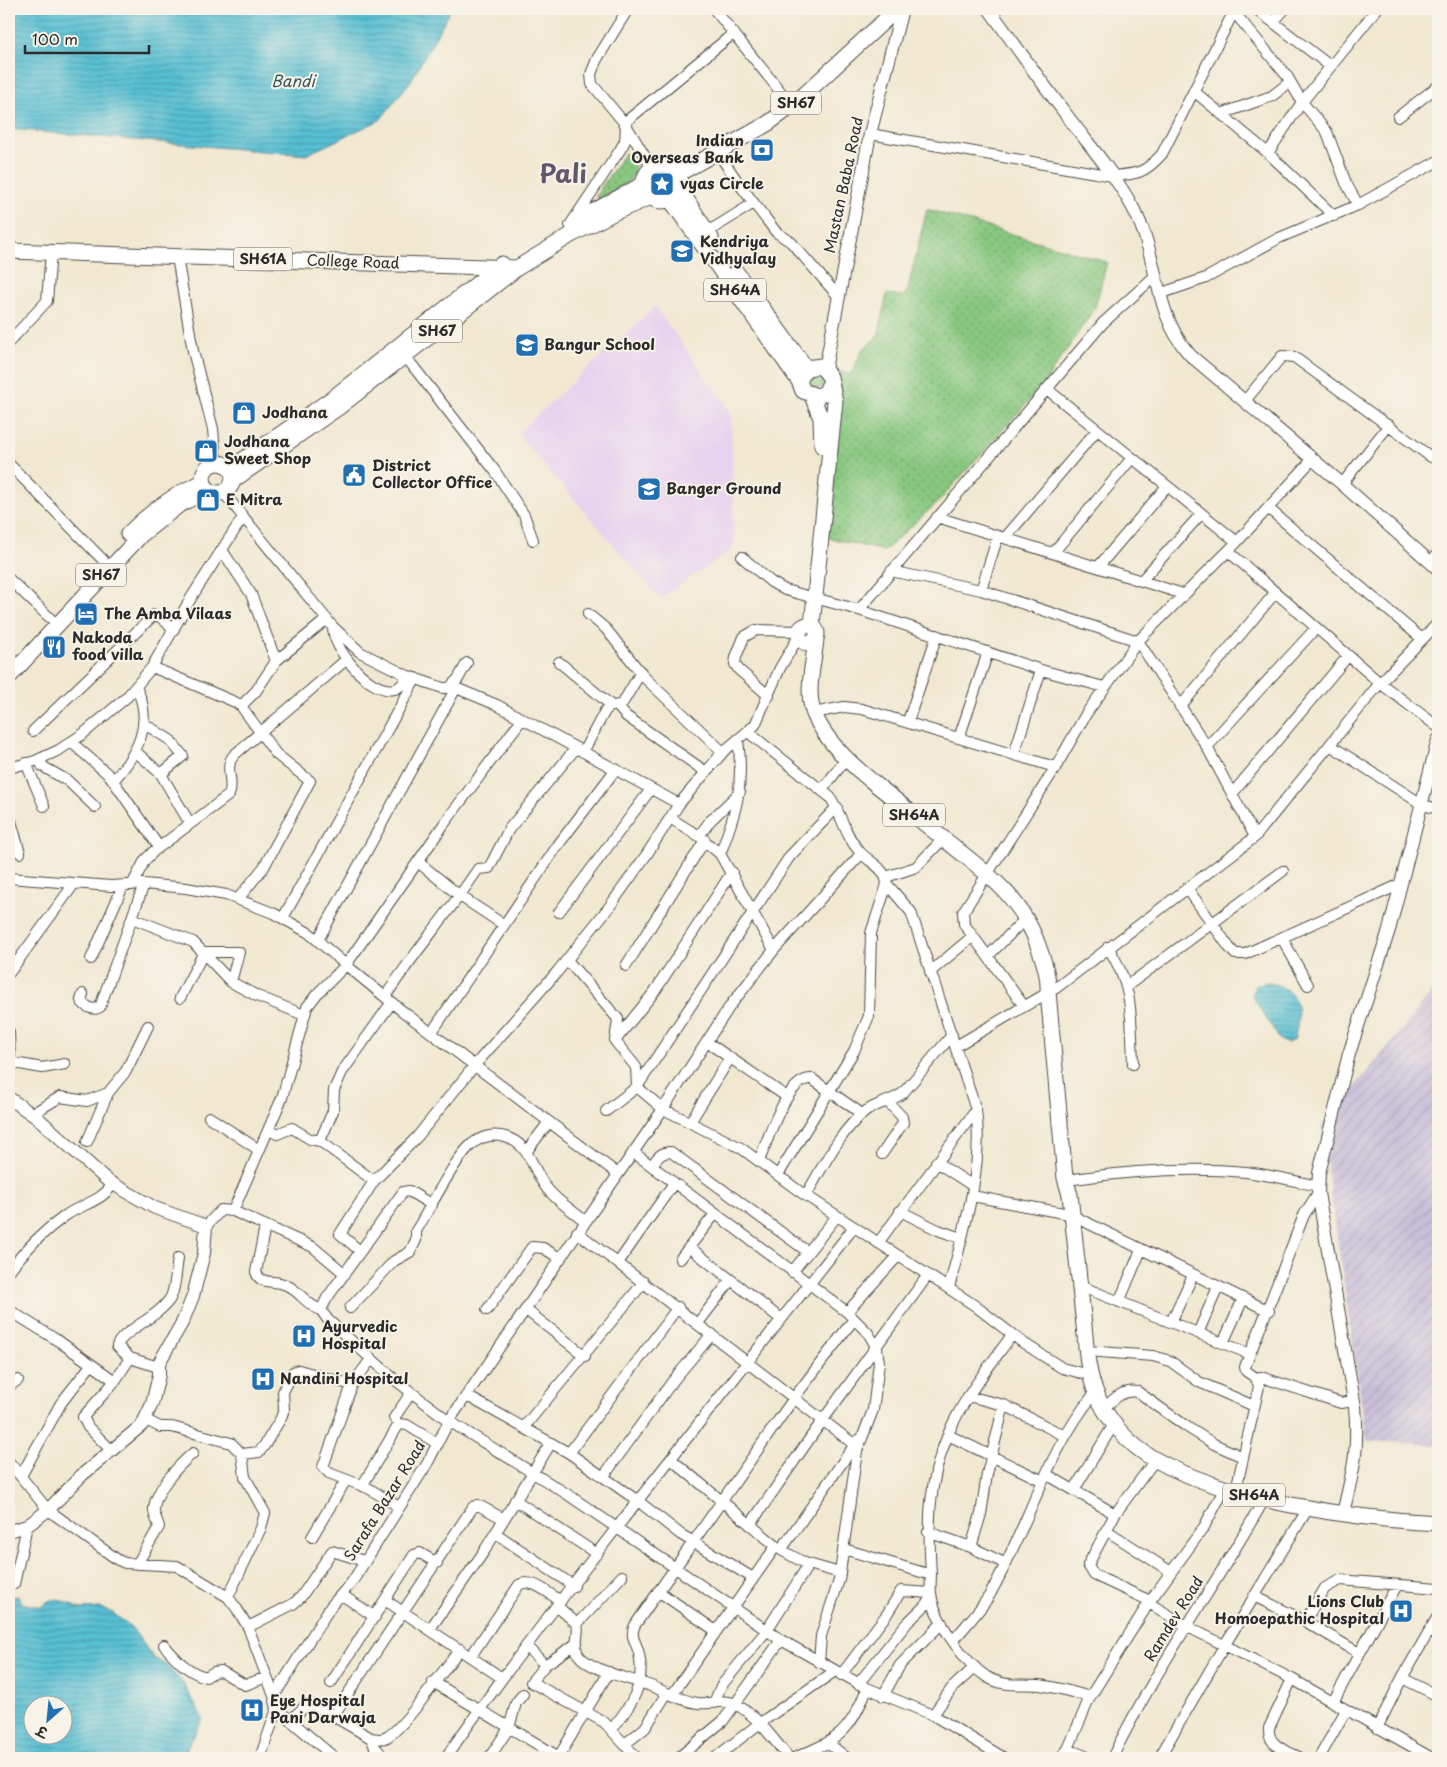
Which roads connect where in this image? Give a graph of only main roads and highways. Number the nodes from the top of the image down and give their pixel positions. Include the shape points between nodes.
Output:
1 (897, 9) edge
2 (644, 182) junction
3 (676, 187) junction
4 (651, 197) junction
5 (9, 251) edge
6 (500, 266) junction
7 (517, 268) junction
8 (803, 375) junction
9 (828, 375) junction
10 (812, 396) junction
11 (219, 480) junction
12 (810, 595) junction
13 (9, 664) edge
14 (9, 677) edge
15 (1051, 986) junction
16 (1070, 1195) junction
17 (1102, 1402) junction
18 (1233, 1487) junction
19 (1344, 1509) junction
20 (1438, 1514) edge
21 (1438, 1522) edge

1 - 3 main road, SH67 via 792,106 718,153
2 - 3 main road via 652,168 666,166
2 - 4 main road
2 - 6 main road, SH67
3 - 4 main road, SH67 via 660,201
3 - 8 main road, SH64A via 703,235
4 - 7 main road, SH67 via 613,213
5 - 6 main road, College Road / SH61A
6 - 7 main road, College Road / SH61A
6 - 11 main road, SH67 via 333,398
7 - 11 main road, SH67 via 295,439
8 - 9 main road via 816,365
8 - 10 main road, SH64A via 803,391
9 - 10 main road via 825,393
9 - 12 main road, SH64A via 834,406
10 - 12 main road, SH64A via 820,418 823,443
11 - 13 main road, SH67 via 176,494 144,518
11 - 14 main road, SH67 via 142,534
12 - 15 main road, SH64A via 805,631 814,714 846,759 1010,894 1027,918
15 - 16 main road, SH64A via 1065,1178
15 - 16 main road, SH64A via 1066,1066 1074,1179
16 - 17 main road, SH64A via 1090,1375
17 - 18 main road, SH64A via 1152,1449
17 - 18 main road, SH64A via 1114,1424 1155,1460
18 - 19 main road, SH64A
18 - 19 main road, SH64A via 1310,1507
19 - 20 main road, SH64A
19 - 21 main road, SH64A

